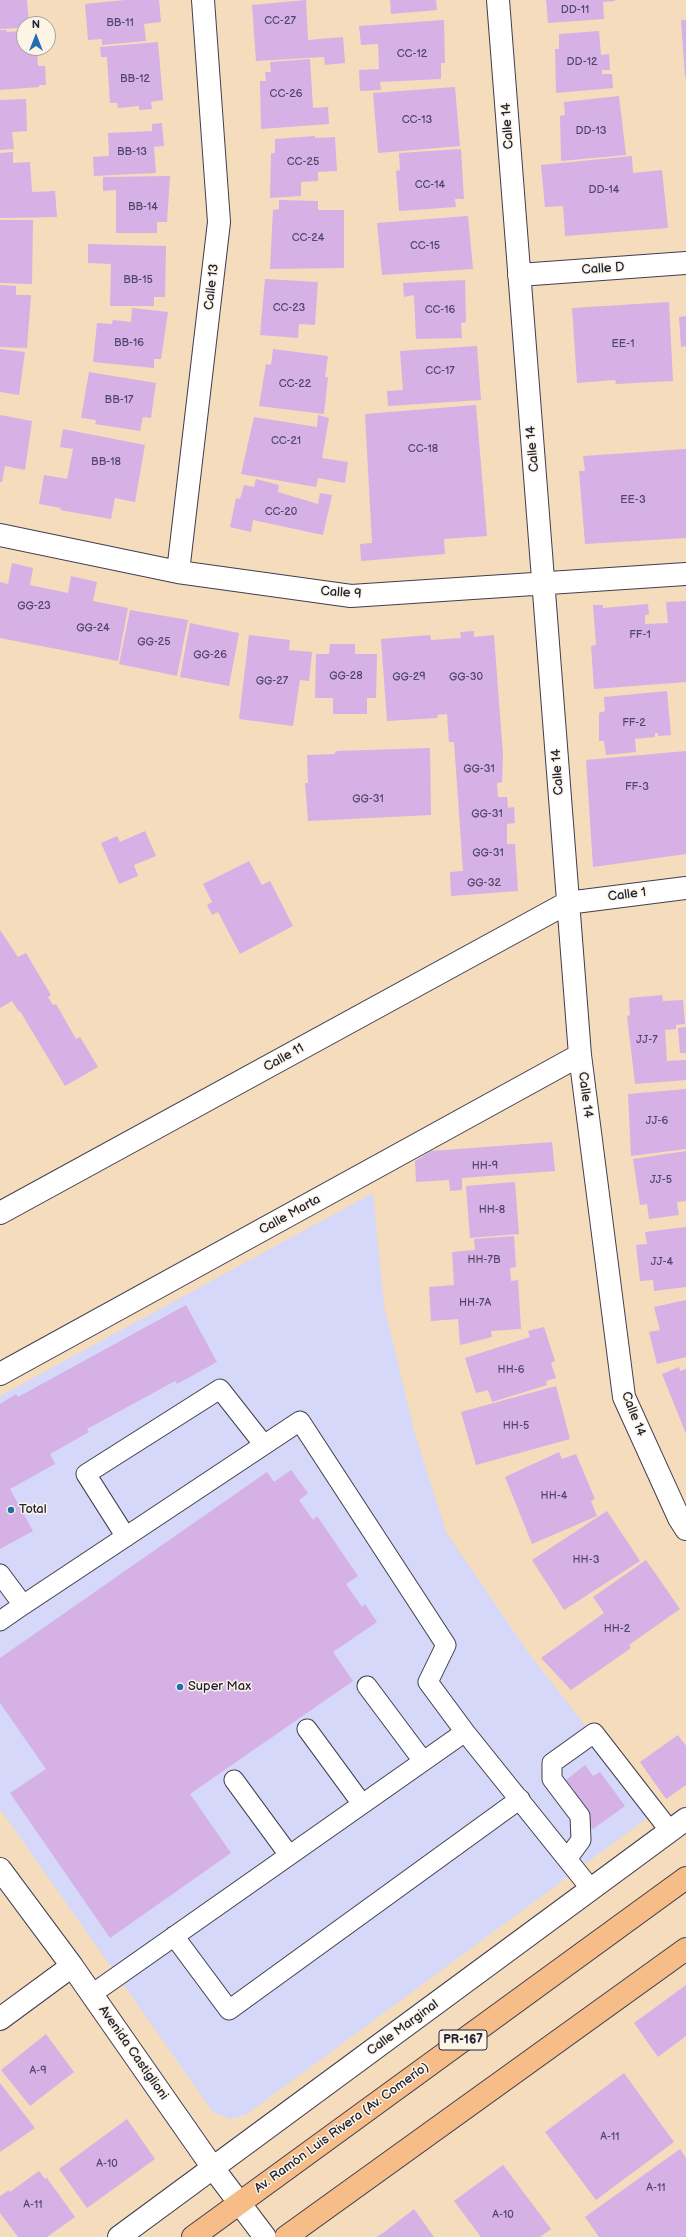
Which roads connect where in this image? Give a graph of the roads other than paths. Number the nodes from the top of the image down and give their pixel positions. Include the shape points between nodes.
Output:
1 (203, 0) edge
2 (498, 0) edge
3 (686, 262) edge
4 (519, 275) junction
5 (0, 535) edge
6 (178, 572) junction
7 (686, 574) edge
8 (544, 584) junction
9 (686, 888) edge
10 (568, 903) junction
11 (580, 1055) junction
12 (0, 1213) edge
13 (0, 1374) edge
14 (264, 1445) junction
15 (686, 1528) edge
16 (126, 1537) junction
17 (0, 1574) edge
18 (23, 1605) junction
19 (0, 1621) edge
20 (367, 1686) dead end
21 (307, 1729) dead end
22 (465, 1732) junction
23 (423, 1761) junction
24 (234, 1780) dead end
25 (520, 1799) junction
26 (362, 1804) junction
27 (678, 1825) edge
28 (289, 1855) junction
29 (567, 1859) junction
30 (0, 1869) edge
31 (686, 1878) edge
32 (591, 1889) junction
33 (174, 1936) junction
34 (686, 1949) edge
35 (72, 1966) junction
36 (92, 1994) junction
37 (0, 2019) edge
38 (213, 2168) junction
39 (240, 2202) junction
40 (119, 2237) edge
41 (193, 2237) edge
42 (265, 2237) edge
43 (286, 2237) edge

1 - 6 street, Calle 13 via 219,222
2 - 4 street, Calle 14
3 - 4 street, Calle D
4 - 8 street, Calle 14
5 - 6 street, Calle 9
6 - 8 street, Calle 9 via 351,596
7 - 8 street, Calle 9
8 - 10 street, Calle 14
9 - 10 street, Calle 1
10 - 11 street, Calle 14
10 - 12 street, Calle 11
11 - 13 street, Calle Marta
11 - 15 street, Calle 14 via 624,1398 678,1518
14 - 16 lane
14 - 16 lane via 220,1388 86,1474
14 - 22 lane via 300,1421 446,1645 428,1682
16 - 18 lane
17 - 18 lane
18 - 19 lane
20 - 23 lane
21 - 26 lane
22 - 23 lane
22 - 25 lane
23 - 26 lane
24 - 28 lane
25 - 29 lane
25 - 33 lane via 229,2010
26 - 28 lane
27 - 29 lane via 594,1733 552,1763 552,1779 580,1816 581,1840
27 - 32 street, Calle Marginal
28 - 33 lane
29 - 32 lane
30 - 35 street, Avenida Castiglioni
31 - 39 main road, Av. Ramón Luis Rivera (Av. Comerío) / PR-167
32 - 38 street, Calle Marginal
33 - 36 lane
34 - 43 main road
35 - 36 street, Avenida Castiglioni
35 - 37 street
36 - 38 street, Avenida Castiglioni
38 - 39 street, Avenida Castiglioni
38 - 40 street, Calle Marginal
39 - 41 main road, Av. Ramón Luis Rivera (Av. Comerío) / PR-167
39 - 42 street, Avenida Castiglioni

